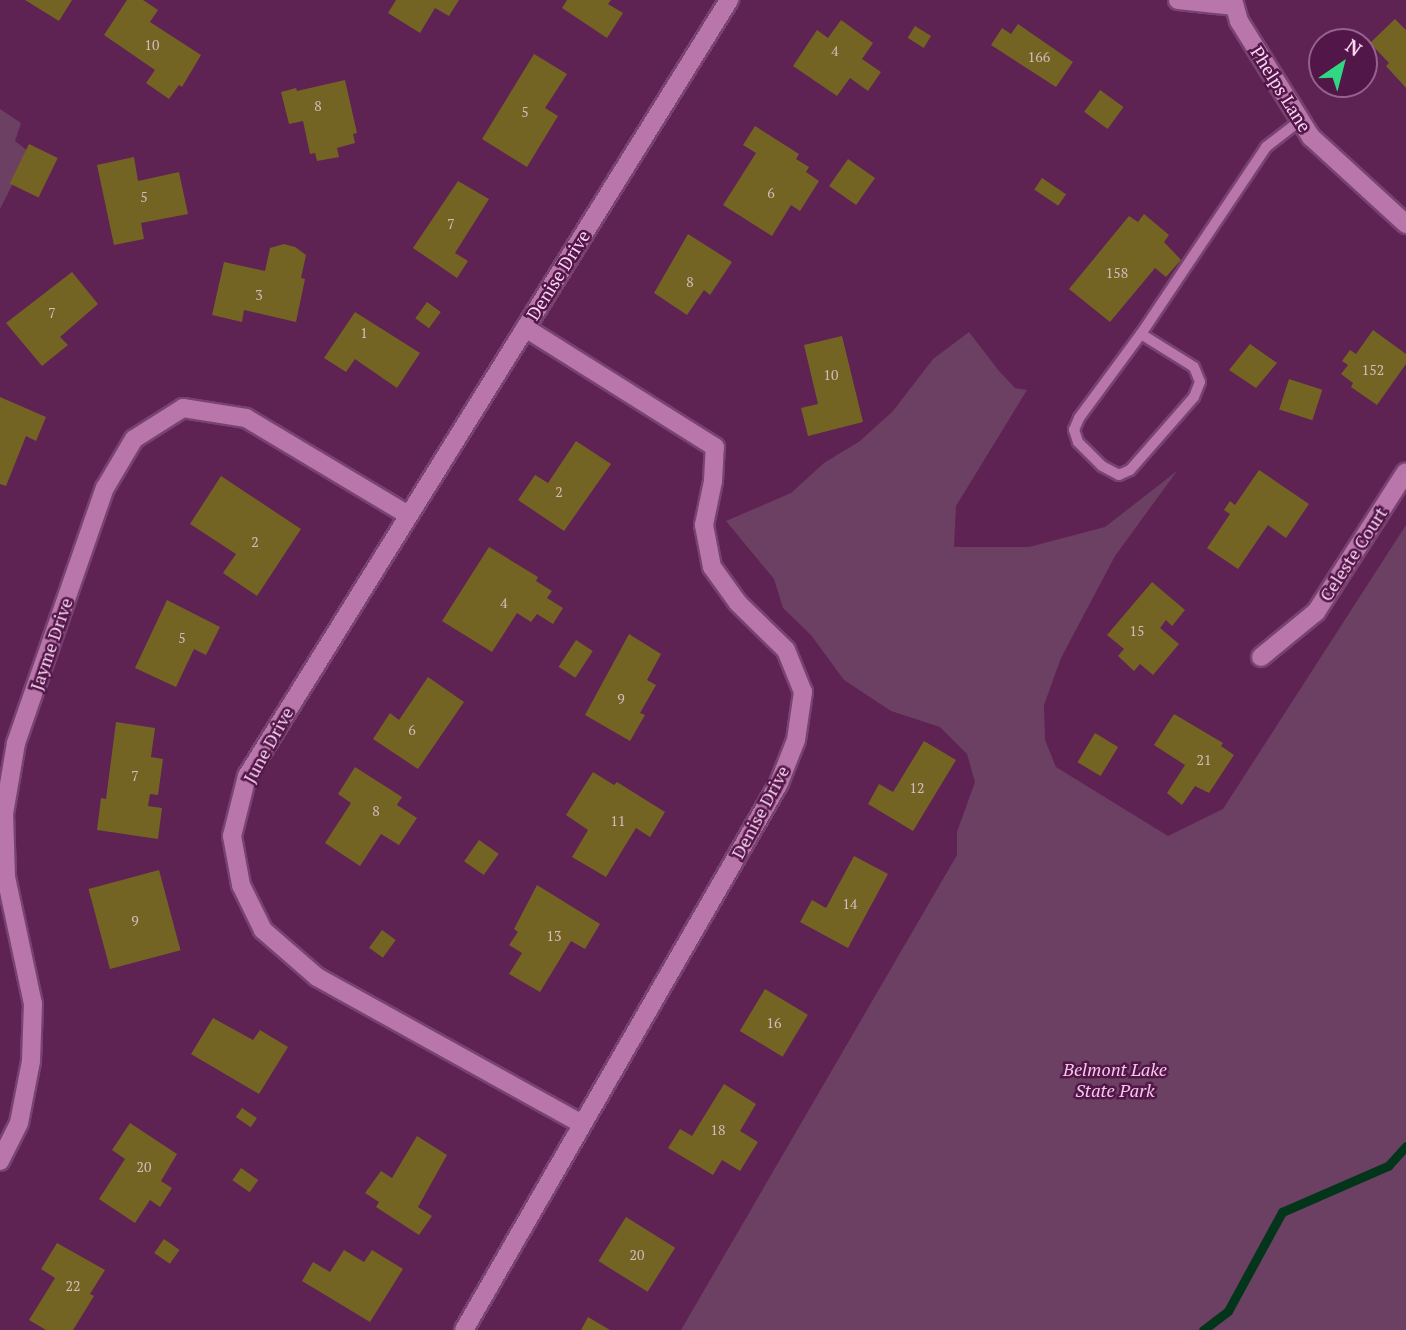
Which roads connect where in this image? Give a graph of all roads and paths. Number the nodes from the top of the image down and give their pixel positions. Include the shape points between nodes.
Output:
1 (729, 0) edge
2 (1178, 0) edge
3 (1234, 3) edge
4 (1300, 120) junction
5 (1406, 224) edge
6 (525, 328) junction
7 (1141, 334) junction
8 (1406, 472) edge
9 (408, 515) junction
10 (1261, 657) dead end
11 (582, 1124) junction
12 (0, 1161) edge
13 (464, 1330) edge

1 - 6 street, Denise Drive
2 - 3 street
3 - 4 street, Phelps Lane via 1239,21
4 - 5 street, Phelps Lane via 1311,137
4 - 7 lane via 1266,147
6 - 9 street, June Drive
6 - 11 street, Denise Drive via 715,447 704,526 712,567 738,603 786,650 803,692 796,740 779,783
7 - 7 lane via 1074,430 1078,442 1102,466 1119,475 1130,470 1194,397 1200,382 1194,367
8 - 10 street, Celeste Court via 1316,612
9 - 11 street, June Drive via 247,776 232,836 241,885 263,930 317,976
9 - 12 street, Jayme Drive via 246,418 183,408 134,439 105,488 16,743 4,814 6,877 33,1004 31,1061 19,1123
11 - 13 street, Denise Drive

